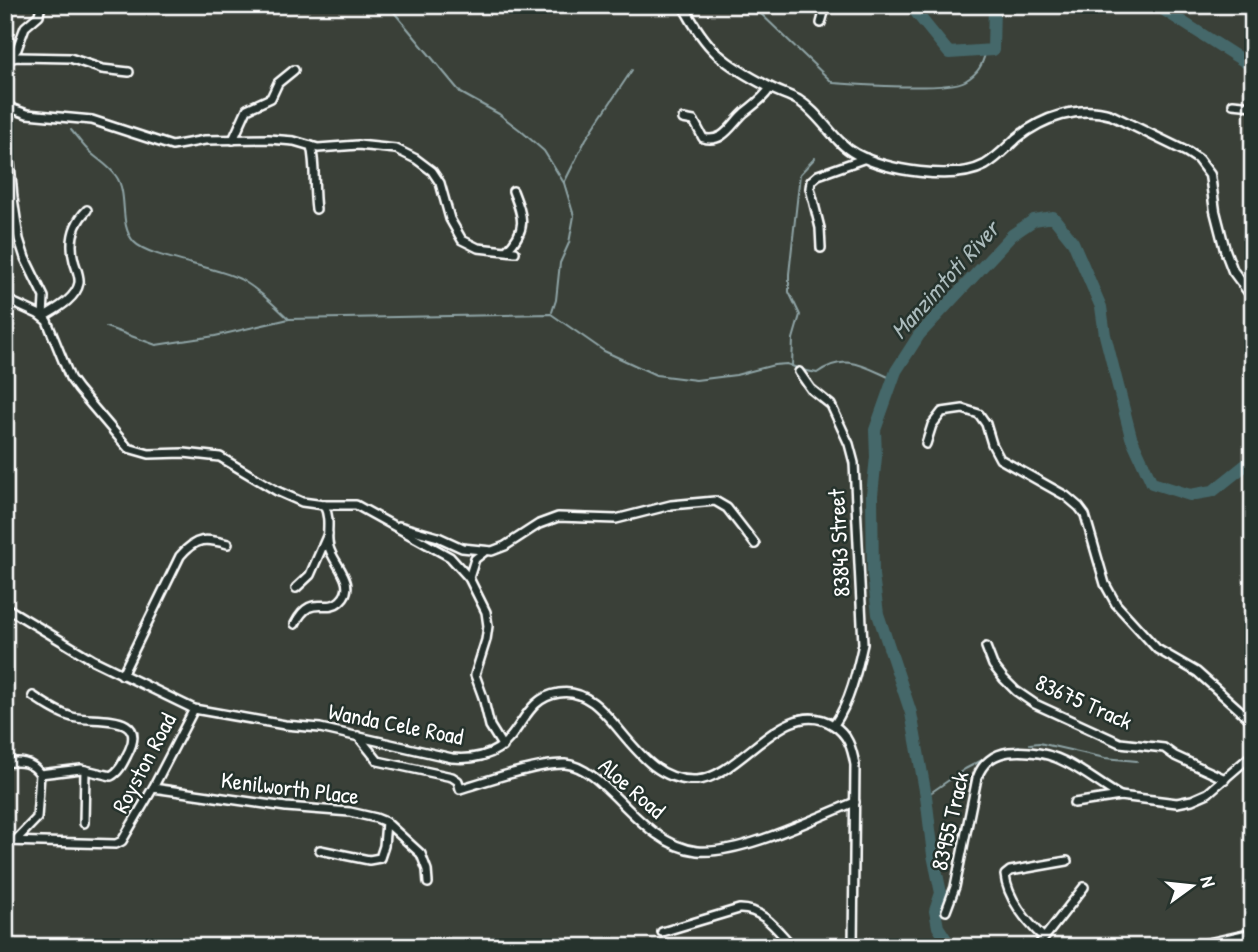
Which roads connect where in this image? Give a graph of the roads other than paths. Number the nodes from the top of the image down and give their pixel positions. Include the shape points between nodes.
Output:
1 (41, 5) edge
2 (683, 5) edge
3 (826, 5) edge
4 (821, 23) dead end
5 (7, 60) edge
6 (294, 70) dead end
7 (129, 72) dead end
8 (770, 88) junction
9 (5, 104) edge
10 (1233, 104) dead end
11 (1253, 106) edge
12 (683, 119) dead end
13 (233, 140) junction
14 (311, 146) junction
15 (866, 158) junction
16 (513, 191) dead end
17 (316, 209) dead end
18 (87, 210) dead end
19 (821, 248) dead end
20 (1253, 298) edge
21 (5, 299) edge
22 (43, 317) junction
23 (799, 372) dead end
24 (926, 444) dead end
25 (324, 505) junction
26 (391, 524) junction
27 (329, 530) junction
28 (228, 544) dead end
29 (755, 544) dead end
30 (485, 552) junction
31 (469, 578) junction
32 (296, 588) dead end
33 (5, 607) edge
34 (295, 624) dead end
35 (986, 647) dead end
36 (122, 676) junction
37 (33, 696) dead end
38 (194, 709) junction
39 (1253, 722) edge
40 (834, 725) junction
41 (358, 736) junction
42 (503, 747) junction
43 (1253, 754) edge
44 (5, 763) edge
45 (85, 770) junction
46 (40, 774) junction
47 (1225, 779) junction
48 (153, 788) junction
49 (1120, 796) junction
50 (855, 802) junction
51 (1074, 803) dead end
52 (386, 822) junction
53 (84, 823) dead end
54 (5, 841) edge
55 (15, 841) junction
56 (320, 850) dead end
57 (1067, 861) dead end
58 (428, 883) dead end
59 (1084, 887) dead end
60 (946, 911) dead end
61 (662, 932) dead end
62 (1253, 933) edge
63 (1043, 937) junction
64 (793, 947) edge
65 (853, 947) edge
66 (1037, 947) edge
67 (1190, 947) edge

1 - 5 street via 39,15 25,27 17,49
2 - 8 street via 712,50
3 - 4 street
5 - 7 street via 70,58
6 - 13 street via 278,83 268,101 247,109
8 - 12 street via 718,138 703,138 694,121
8 - 15 street via 804,104 845,146
9 - 13 street via 27,114 92,120 172,146
9 - 22 street via 19,239 44,297
10 - 11 street
13 - 14 street via 285,140
14 - 16 street via 358,145 405,152 436,177 462,240 478,248 511,251 522,229
14 - 17 street
15 - 19 street via 811,181
15 - 20 street via 911,172 974,169 1045,120 1087,111 1111,115 1204,165 1225,250 1233,271
18 - 22 street via 76,222 72,240 78,287
21 - 22 street
22 - 25 street via 70,377 128,448 149,454 220,457 284,494
23 - 40 street, 83843 Street via 831,405 854,463 863,644
24 - 39 street via 942,412 963,409 979,414 1000,459 1066,496 1085,515 1105,584 1121,610 1157,649 1197,672
25 - 26 street via 356,505
25 - 27 street
26 - 30 street
26 - 31 street via 450,557
27 - 32 street via 310,575
27 - 34 street via 329,548 346,581 344,595 337,603 309,607
28 - 36 street via 205,539 180,556
29 - 30 street via 727,508 715,501 671,505 616,519 558,517
30 - 31 street via 475,559
31 - 42 street via 488,626 475,680 490,726
33 - 36 street, Wanda Cele Road
35 - 47 street, 83675 Track via 1004,679 1035,704 1120,743 1164,748
36 - 38 street, Wanda Cele Road
37 - 45 street via 68,716 120,721 128,726 133,741 116,774
38 - 41 street, Wanda Cele Road
38 - 48 street, Royston Road
40 - 42 street via 811,719 782,726 725,769 695,780 662,772 632,747 591,699 562,692 534,705
40 - 50 street via 853,751
41 - 42 street, Wanda Cele Road via 466,759
41 - 50 street, Aloe Road via 377,761 452,777 460,789 548,765 574,766 651,832 695,851 754,842
43 - 47 street
44 - 46 street via 27,762
45 - 46 street
45 - 53 street
46 - 55 street via 37,818
47 - 49 street via 1208,793 1183,802
48 - 52 street, Kenilworth Place via 350,812
48 - 55 street, Royston Road via 126,837 116,844
49 - 51 street
49 - 60 street, 83955 Track via 1070,764 1038,751 1003,753 987,761 977,778
50 - 65 street
52 - 56 street via 380,858
52 - 58 street, Kenilworth Place via 421,854
54 - 55 street, Royston Road
57 - 63 street via 1005,875 1021,912
59 - 63 street
61 - 64 street via 748,909 763,916
62 - 67 street
63 - 66 street

